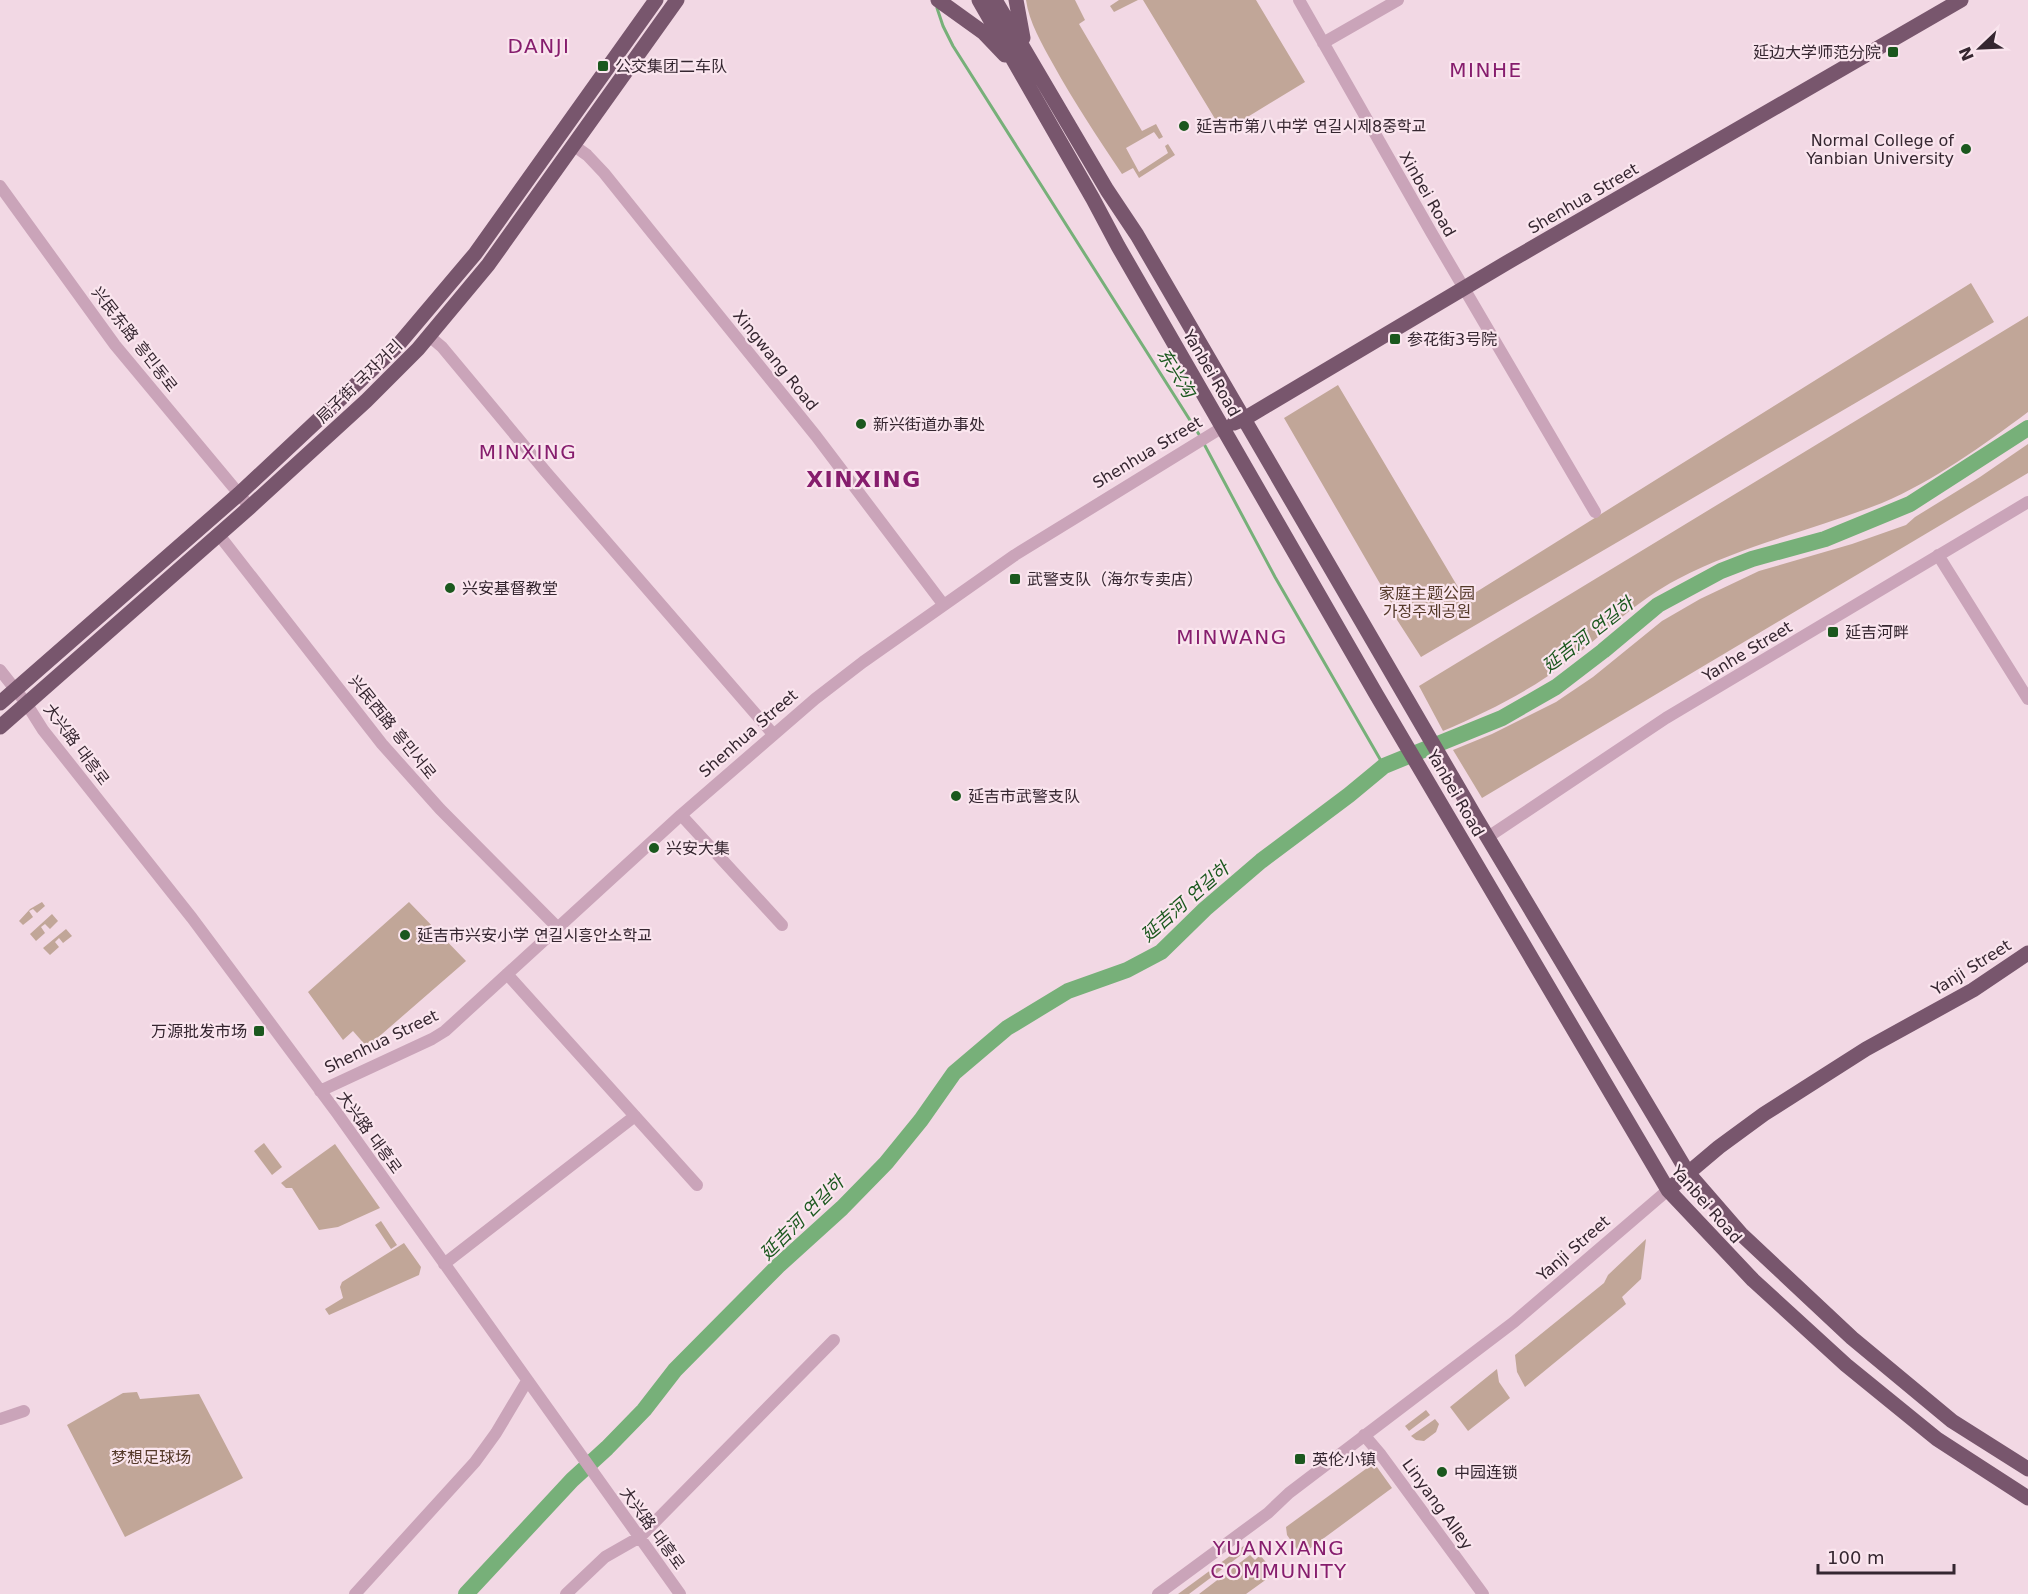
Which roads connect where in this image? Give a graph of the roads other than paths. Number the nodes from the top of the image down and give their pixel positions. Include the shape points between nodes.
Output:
1 (656, 0) edge
2 (677, 0) edge
3 (979, 0) edge
4 (995, 0) edge
5 (1016, 0) edge
6 (1299, 0) edge
7 (1398, 0) edge
8 (1942, 0) edge
9 (1961, 0) edge
10 (940, 1) edge
11 (1323, 43) junction
12 (1024, 64) junction
13 (573, 145) junction
14 (0, 186) edge
15 (1461, 284) junction
16 (429, 336) junction
17 (1242, 416) junction
18 (1223, 427) junction
19 (239, 494) junction
20 (2028, 502) edge
21 (249, 507) junction
22 (1595, 512) dead end
23 (219, 534) junction
24 (1938, 555) junction
25 (943, 604) junction
26 (0, 670) edge
27 (15, 689) junction
28 (2028, 699) edge
29 (0, 703) edge
30 (26, 703) junction
31 (0, 727) edge
32 (773, 734) junction
33 (681, 815) junction
34 (1488, 837) junction
35 (782, 925) dead end
36 (557, 927) junction
37 (2028, 953) edge
38 (507, 974) junction
39 (320, 1091) junction
40 (635, 1116) junction
41 (1688, 1173) junction
42 (697, 1185) dead end
43 (1668, 1190) junction
44 (444, 1263) junction
45 (834, 1340) dead end
46 (527, 1381) junction
47 (24, 1411) dead end
48 (0, 1419) edge
49 (1364, 1435) junction
50 (2028, 1469) edge
51 (2028, 1498) edge
52 (637, 1533) junction
53 (355, 1594) edge
54 (566, 1594) edge
55 (680, 1594) edge
56 (1158, 1594) edge
57 (1483, 1594) edge

1 - 19 main road, 局子街 국자거리 via 475,254 437,301 352,390
2 - 13 main road, 局子街 국자거리
3 - 12 main road, Yanbei Road via 1009,50
4 - 12 main road, Yanbei Road
5 - 12 main road
6 - 11 street, Xinbei Road
7 - 11 street
8 - 15 main road, Shenhua Street
9 - 15 main road, Shenhua Street
10 - 12 main road
11 - 15 street, Xinbei Road
12 - 17 main road, Yanbei Road via 1137,235
12 - 18 main road, Yanbei Road via 1118,246
13 - 16 main road, 局子街 국자거리 via 488,265
13 - 25 street, Xingwang Road via 604,173 816,436
14 - 19 street, 兴民东路 흥민동로 via 116,345
15 - 17 main road, Shenhua Street
15 - 22 street, Xinbei Road
16 - 21 main road, 局子街 국자거리 via 366,401
16 - 32 street
17 - 18 main road, Shenhua Street
17 - 34 main road, Yanbei Road
18 - 25 street, Shenhua Street
18 - 43 main road, Yanbei Road
19 - 21 street, 兴民东路 흥민동로
19 - 27 main road, 局子街 국자거리
20 - 24 street, Yanhe Street
21 - 23 main road, 局子街 국자거리
23 - 30 main road, 局子街 국자거리
23 - 36 street, 兴民西路 흥민서로 via 382,744 440,809
24 - 28 street
24 - 34 street, Yanhe Street via 1666,718
25 - 32 street, Shenhua Street
26 - 27 street, 大兴路 대흥로
27 - 29 main road, 局子街 국자거리
27 - 30 street, 大兴路 대흥로
30 - 31 main road, 局子街 국자거리
30 - 39 street, 大兴路 대흥로
32 - 33 street, Shenhua Street
33 - 35 street
33 - 36 street, Shenhua Street
34 - 41 main road, Yanbei Road
36 - 38 street, Shenhua Street
37 - 41 main road, Yanji Street via 1764,1114
38 - 39 street, Shenhua Street via 456,1023 432,1039
38 - 40 street
39 - 44 street, 大兴路 대흥로
40 - 42 street
40 - 44 street
41 - 43 main road, Yanji Street
41 - 50 main road, Yanbei Road via 1741,1234 1852,1338 1952,1421
43 - 49 street, Yanji Street via 1514,1322
43 - 51 main road, Yanbei Road via 1753,1280 1836,1356 1937,1439
44 - 46 street, 大兴路 대흥로
45 - 52 street
46 - 52 street, 大兴路 대흥로
46 - 53 street via 475,1462
47 - 48 street
49 - 56 street, Yanji Street via 1268,1513
49 - 57 street, Linyang Alley
52 - 54 street
52 - 55 street, 大兴路 대흥로

